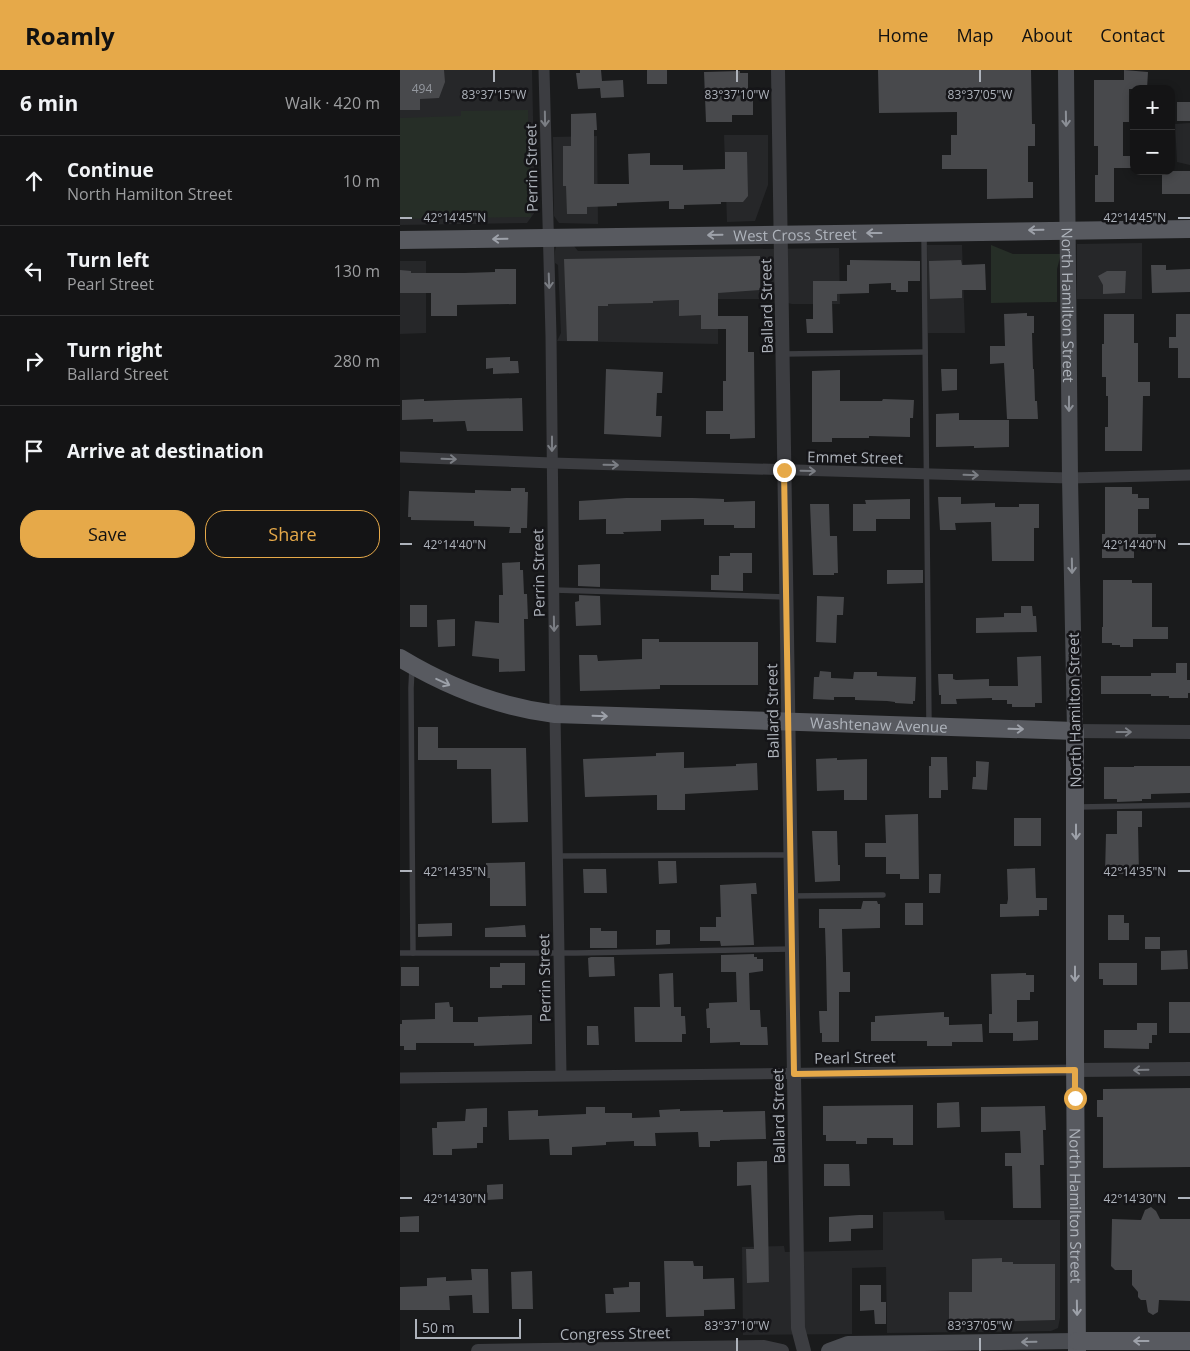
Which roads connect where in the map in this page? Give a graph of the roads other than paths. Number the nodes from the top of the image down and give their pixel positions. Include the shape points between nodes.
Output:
1 (544, 70) edge
2 (778, 70) edge
3 (1066, 70) edge
4 (1190, 229) edge
5 (1068, 230) junction
6 (924, 233) junction
7 (781, 235) junction
8 (547, 238) junction
9 (400, 240) edge
10 (925, 352) junction
11 (783, 354) junction
12 (400, 457) edge
13 (552, 463) junction
14 (784, 470) junction
15 (927, 474) junction
16 (1190, 475) edge
17 (1070, 478) junction
18 (554, 590) junction
19 (787, 597) junction
20 (406, 662) edge
21 (555, 714) junction
22 (789, 722) junction
23 (929, 727) junction
24 (1075, 731) junction
25 (1190, 732) edge
26 (1190, 805) edge
27 (1076, 807) junction
28 (791, 855) junction
29 (557, 856) junction
30 (883, 895) dead end
31 (792, 896) junction
32 (792, 950) junction
33 (400, 953) edge
34 (414, 953) junction
35 (559, 953) junction
36 (1190, 1069) edge
37 (1075, 1070) junction
38 (794, 1074) junction
39 (561, 1075) junction
40 (400, 1078) edge
41 (1190, 1341) edge
42 (1077, 1346) edge
43 (478, 1351) edge
44 (782, 1351) edge
45 (804, 1351) edge
46 (829, 1351) edge

1 -> 8 street, Perrin Street
2 - 7 street, Ballard Street
3 -> 5 main road, North Hamilton Street
4 - 5 main road, West Cross Street
5 -> 6 main road, West Cross Street
5 -> 17 main road, North Hamilton Street
6 -> 7 main road, West Cross Street
6 - 10 lane
7 -> 8 main road, West Cross Street
7 - 11 street, Ballard Street
8 -> 9 main road, West Cross Street
8 -> 13 street, Perrin Street
10 - 11 lane
10 - 15 lane
11 - 14 street, Ballard Street
12 -> 13 street, Emmet Street
13 -> 14 street, Emmet Street
13 - 18 street, Perrin Street
14 -> 15 street, Emmet Street
14 - 19 street, Ballard Street
15 -> 17 street, Emmet Street
15 - 23 lane
16 - 17 street, Emmet Street
17 -> 24 main road, North Hamilton Street
18 - 19 lane
18 -> 21 street, Perrin Street
19 - 22 street, Ballard Street
20 -> 21 main road, Washtenaw Avenue via 468,693
20 - 34 lane via 411,688
21 -> 22 main road, Washtenaw Avenue
21 - 29 street, Perrin Street
22 - 23 main road, Washtenaw Avenue
22 - 28 street, Ballard Street
23 -> 24 main road, Washtenaw Avenue
24 -> 25 street, Washtenaw Avenue
24 - 27 main road, North Hamilton Street
26 - 27 lane
27 -> 37 main road, North Hamilton Street
28 - 29 lane
28 - 31 street, Ballard Street
29 - 35 street, Perrin Street
30 - 31 lane
31 - 32 street, Ballard Street
32 - 35 lane
32 - 38 street, Ballard Street
33 - 34 lane
34 - 35 lane
35 - 39 street, Perrin Street
36 -> 37 street, Pearl Street
37 - 38 street, Pearl Street
37 -> 42 main road, North Hamilton Street
38 - 39 street, Pearl Street
38 - 45 street, Ballard Street via 798,1328
39 - 40 street, Pearl Street
41 -> 42 main road
42 -> 46 main road via 848,1344
43 - 44 street, Congress Street via 764,1347

